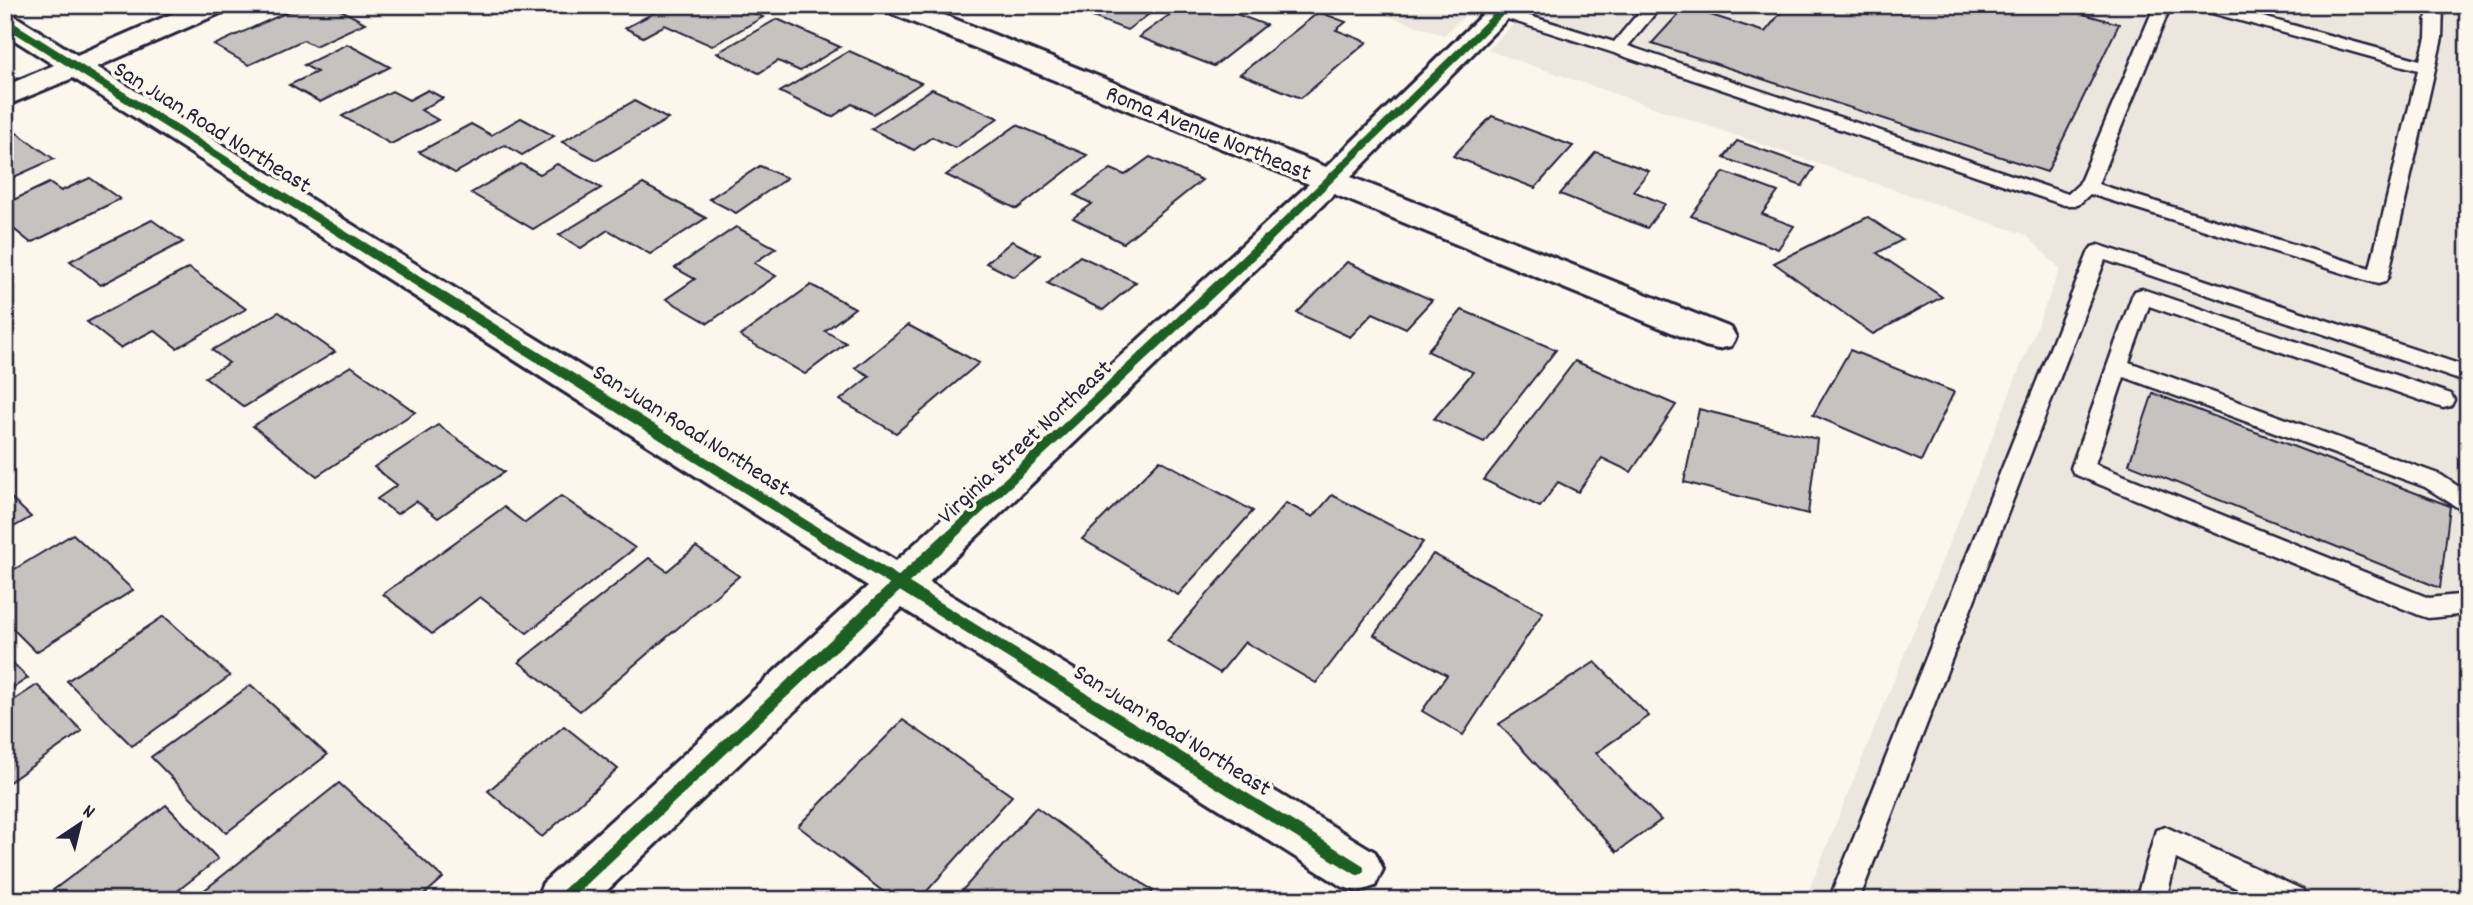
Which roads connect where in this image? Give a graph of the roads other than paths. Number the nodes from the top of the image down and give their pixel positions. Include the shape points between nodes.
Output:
1 (215, 5) edge
2 (895, 5) edge
3 (1654, 5) edge
4 (2163, 5) edge
5 (2200, 5) edge
6 (2435, 5) edge
7 (1505, 9) edge
8 (5, 22) edge
9 (1617, 48) junction
10 (76, 65) junction
11 (2427, 67) junction
12 (5, 97) edge
13 (1330, 181) junction
14 (2087, 187) junction
15 (1718, 337) dead end
16 (2117, 366) junction
17 (2468, 375) edge
18 (2443, 400) dead end
19 (2468, 505) edge
20 (900, 585) junction
21 (2468, 604) edge
22 (1358, 869) dead end
23 (561, 900) edge
24 (1844, 900) edge
25 (2151, 900) edge
26 (2293, 900) edge

1 - 10 street
2 - 13 street, Roma Avenue Northeast
3 - 9 lane
4 - 14 lane
5 - 11 lane
6 - 11 lane
7 - 9 lane
7 - 13 street, Virginia Street Northeast
8 - 10 street, San Juan Road Northeast
9 - 14 lane via 2071,201
10 - 12 street
10 - 20 street, San Juan Road Northeast
11 - 14 lane via 2378,277
13 - 15 street, Roma Avenue Northeast
13 - 20 street, Virginia Street Northeast
16 - 18 lane via 2142,296
16 - 19 lane via 2433,481
16 - 21 lane via 2082,468 2428,608
17 - 24 lane via 2099,251
20 - 22 street, San Juan Road Northeast
20 - 23 street, Virginia Street Northeast
25 - 26 lane via 2166,840

